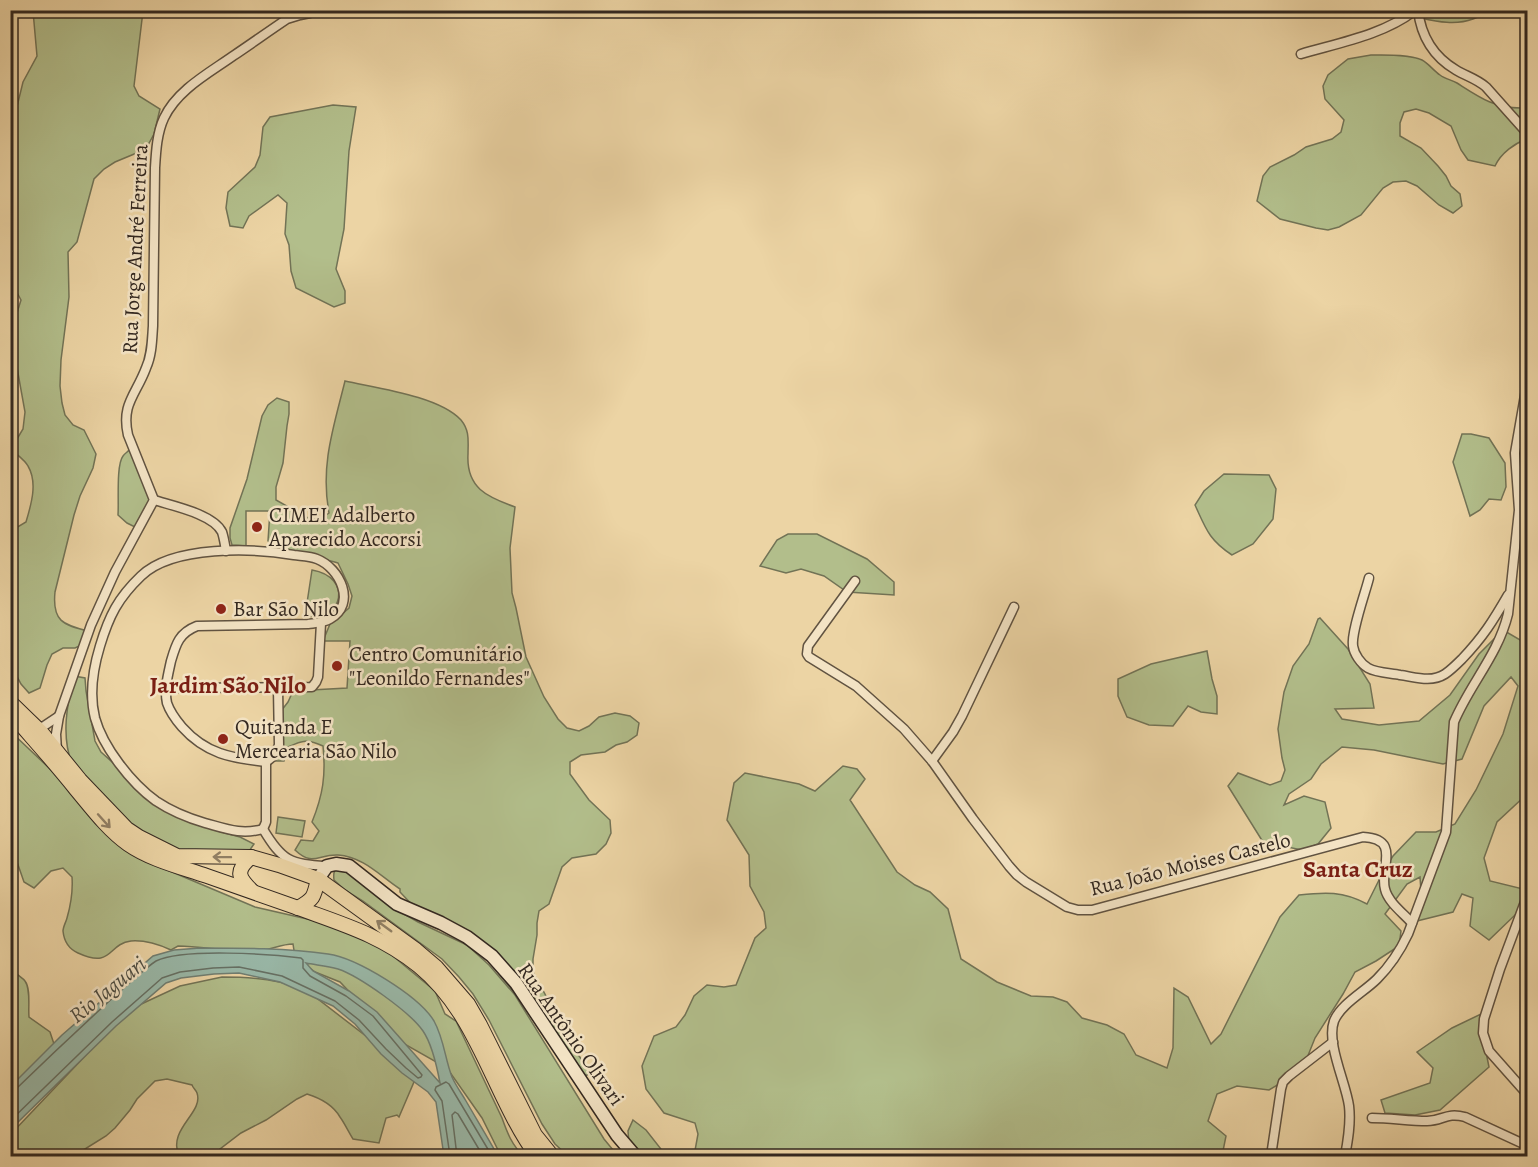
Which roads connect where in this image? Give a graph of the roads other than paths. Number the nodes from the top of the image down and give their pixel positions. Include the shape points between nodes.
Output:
1 (1416, 11) edge
2 (310, 13) dead end
3 (1300, 54) dead end
4 (1527, 134) edge
5 (1527, 259) edge
6 (154, 500) junction
7 (226, 551) junction
8 (1369, 578) dead end
9 (855, 581) dead end
10 (1510, 591) junction
11 (1014, 607) dead end
12 (321, 623) junction
13 (98, 652) junction
14 (80, 656) junction
15 (166, 688) junction
16 (278, 688) junction
17 (10, 702) edge
18 (10, 713) edge
19 (59, 716) junction
20 (37, 728) junction
21 (57, 751) junction
22 (932, 761) junction
23 (266, 762) junction
24 (263, 829) junction
25 (252, 857) junction
26 (327, 866) junction
27 (318, 879) junction
28 (252, 891) junction
29 (1527, 894) edge
30 (298, 908) junction
31 (1412, 922) junction
32 (1333, 1042) junction
33 (1527, 1095) edge
34 (1372, 1118) dead end
35 (1527, 1146) edge
36 (537, 1156) edge
37 (552, 1156) edge
38 (635, 1156) edge
39 (1271, 1156) edge
40 (1345, 1156) edge

1 - 3 street via 1381,30
1 - 4 street via 1432,49 1450,66 1486,87
2 - 6 street, Rua Jorge André Ferreira via 287,19 201,78 172,105 160,132 154,168 151,349 126,414 128,435
5 - 10 street via 1527,384 1515,453 1519,510
6 - 7 street via 214,522 222,532
6 - 14 street via 115,572
7 - 12 street via 289,554 324,563 342,583 344,595 337,614
7 - 13 street via 178,556 143,574 115,607
8 - 10 street via 1354,633 1353,646 1358,658 1368,668 1424,679 1436,679 1457,664 1489,628
9 - 22 street, Rua João Moises Castelo via 808,646 809,657 847,679 892,717
10 - 31 street via 1504,631 1454,722 1446,832
11 - 22 street via 962,716
12 - 15 street via 207,625 187,630 175,648
12 - 16 street via 316,682 308,688
13 - 14 street
13 - 24 street via 92,694 95,717 103,740 141,789 194,820 238,832
14 - 19 street
15 - 16 street
15 - 23 street via 169,708 196,741 216,752
16 - 23 street via 279,745 277,753
17 - 20 main road
18 -> 28 main road via 112,831 128,844 166,862
19 - 20 street
19 - 21 street
20 - 21 main road
25 -> 21 main road via 177,855 159,848 127,829
22 - 31 street, Rua João Moises Castelo via 1009,866 1026,882 1067,907 1092,910 1363,837 1381,842 1387,860 1385,890
23 - 24 street
24 - 26 street via 281,855 308,865
25 - 27 main road
25 - 28 main road via 240,875
26 - 27 street
26 - 38 street, Rua Antônio Olivari via 349,866 397,904 467,937 492,956 516,983
27 - 30 main road via 315,895
37 -> 27 main road via 535,1135 480,1025 453,987 416,950
28 - 30 main road
29 - 33 street via 1484,1019 1483,1033 1488,1051
30 - 36 main road via 362,931 395,948 444,989 467,1022 523,1137
31 - 32 street via 1390,965 1340,1011 1333,1027
32 - 39 street via 1283,1082
32 - 40 street via 1349,1103
34 - 35 street via 1430,1121 1456,1115

